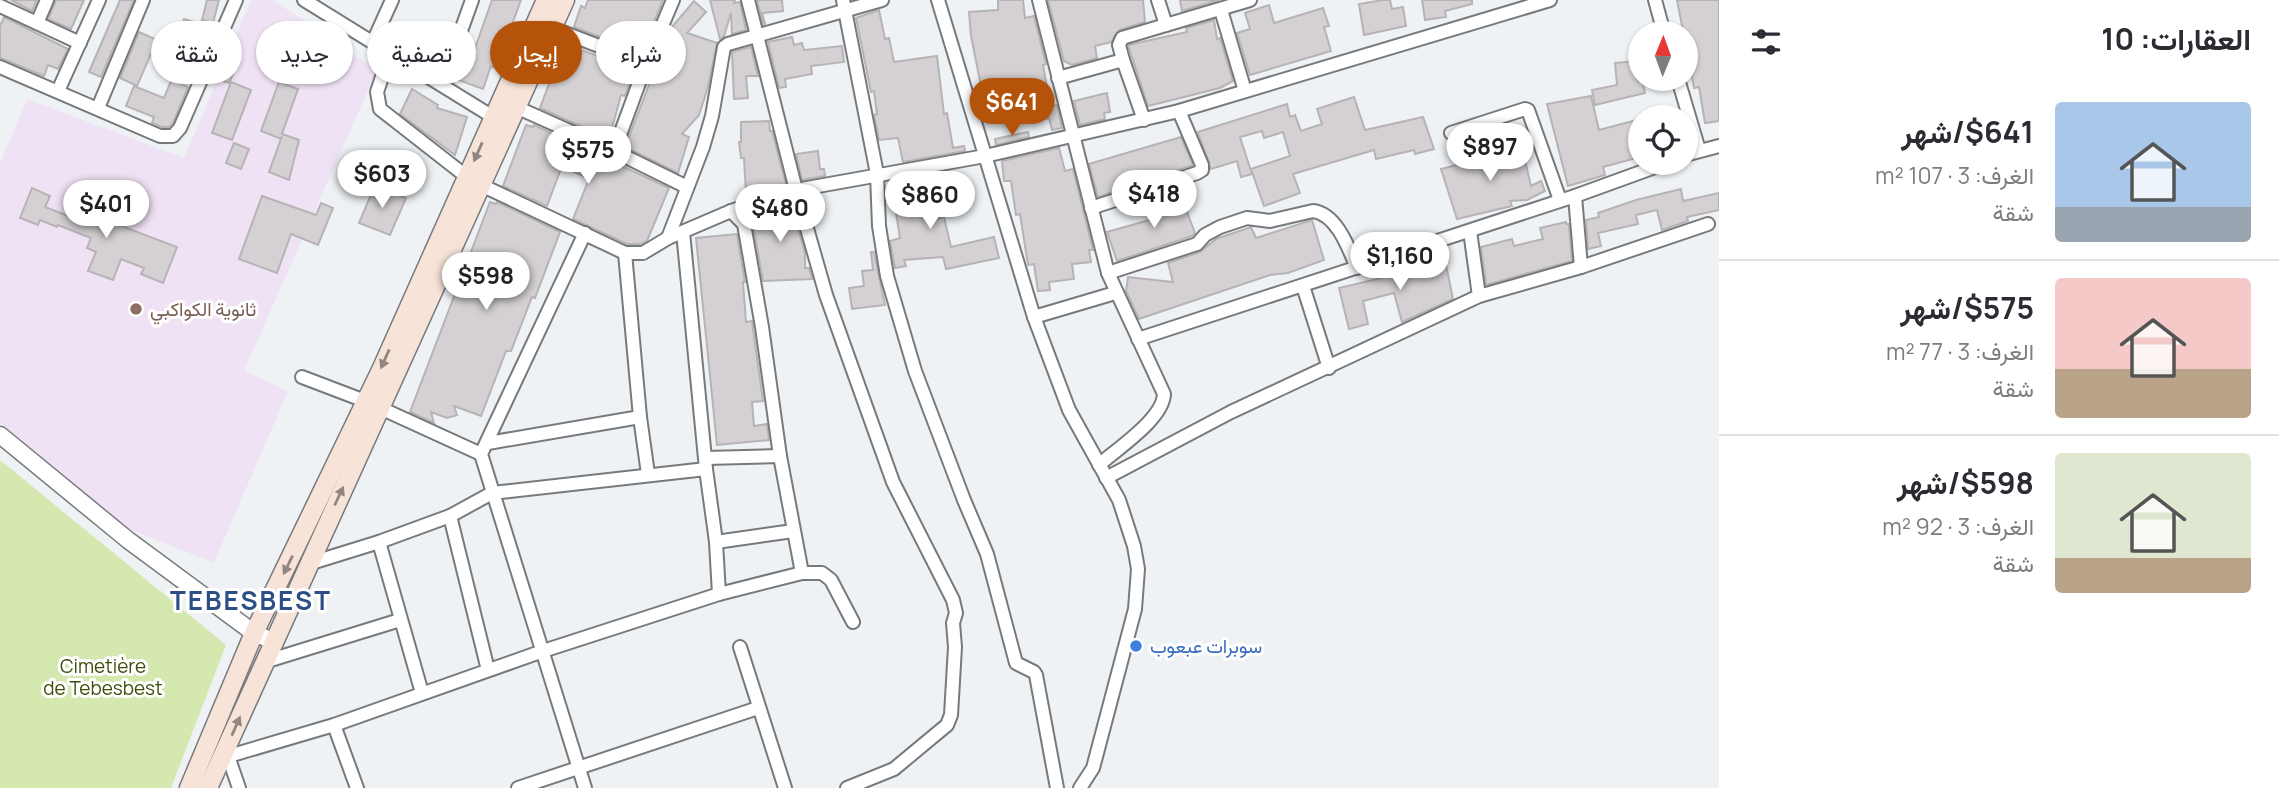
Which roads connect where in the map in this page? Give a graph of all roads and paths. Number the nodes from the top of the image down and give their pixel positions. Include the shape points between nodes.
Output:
1 (47, 0) edge
2 (99, 0) edge
3 (143, 0) edge
4 (236, 0) edge
5 (304, 0) edge
6 (392, 0) edge
7 (472, 0) edge
8 (565, 0) edge
9 (673, 0) edge
10 (748, 0) edge
11 (882, 0) edge
12 (938, 0) edge
13 (1039, 0) edge
14 (1158, 0) edge
15 (1250, 0) edge
16 (1549, 0) edge
17 (1655, 0) edge
18 (543, 1) edge
19 (0, 6) edge
20 (844, 6) edge
21 (1221, 10) junction
22 (382, 21) edge
23 (464, 21) edge
24 (555, 21) edge
25 (664, 21) edge
26 (1661, 21) edge
27 (37, 23) junction
28 (1166, 25) junction
29 (758, 35) junction
30 (367, 38) edge
31 (80, 43) junction
32 (1123, 60) junction
33 (0, 67) edge
34 (1058, 78) junction
35 (380, 84) edge
36 (442, 84) edge
37 (526, 84) edge
38 (639, 84) edge
39 (58, 91) junction
40 (1245, 91) junction
41 (1682, 91) edge
42 (516, 107) junction
43 (98, 108) junction
44 (1179, 111) junction
45 (493, 117) junction
46 (1144, 120) junction
47 (1451, 132) dead end
48 (1072, 135) junction
49 (1719, 146) edge
50 (614, 150) junction
51 (1699, 150) joint
52 (985, 156) junction
53 (877, 174) junction
54 (1633, 175) edge
55 (474, 181) junction
56 (687, 187) junction
57 (796, 190) junction
58 (1576, 196) junction
59 (1560, 200) junction
60 (1091, 208) junction
61 (731, 211) junction
62 (1708, 224) dead end
63 (1470, 231) junction
64 (683, 232) junction
65 (585, 233) junction
66 (668, 238) junction
67 (625, 253) junction
68 (1581, 267) junction
69 (1357, 268) junction
70 (1108, 273) junction
71 (1303, 286) junction
72 (1115, 293) junction
73 (1479, 296) junction
74 (1034, 317) junction
75 (1138, 340) junction
76 (1329, 368) junction
77 (302, 377) dead end
78 (372, 404) junction
79 (640, 417) junction
80 (0, 435) edge
81 (484, 448) junction
82 (780, 456) junction
83 (706, 464) junction
84 (1098, 464) junction
85 (648, 474) junction
86 (1106, 478) junction
87 (492, 493) junction
88 (450, 516) junction
89 (793, 531) junction
90 (379, 542) junction
91 (716, 542) junction
92 (308, 564) junction
93 (802, 573) junction
94 (719, 594) junction
95 (400, 620) junction
96 (853, 622) dead end
97 (254, 633) junction
98 (273, 641) junction
99 (740, 647) dead end
100 (543, 651) junction
101 (264, 662) junction
102 (488, 670) junction
103 (422, 693) junction
104 (758, 708) junction
105 (334, 725) junction
106 (225, 757) junction
107 (580, 766) junction
108 (189, 788) edge
109 (208, 788) edge
110 (239, 788) edge
111 (357, 788) edge
112 (518, 788) edge
113 (585, 788) edge
114 (785, 788) edge
115 (847, 788) edge
116 (1057, 788) edge
117 (1080, 788) edge

1 - 27 street
2 - 31 street
3 - 43 street
4 - 43 street via 173,136 160,136
5 - 30 street
6 - 22 street
7 - 23 street
8 - 24 main road
9 - 25 street
10 - 29 street
11 - 20 street
12 - 52 street
13 - 34 street
14 - 28 street
15 - 21 street
16 - 40 street
17 - 26 street
18 - 45 main road
19 - 27 street
20 - 29 street
20 - 53 street
21 - 28 street
21 - 40 street
27 - 31 street
28 - 32 street via 1122,38
29 - 56 street via 724,47 712,116
29 - 57 street
31 - 39 street
32 - 34 street
32 - 46 street
33 - 39 street
34 - 48 street
35 - 55 street via 380,109
36 - 45 street
37 - 42 main road
38 - 50 street
39 - 43 street
40 - 44 street
41 - 51 street
42 - 50 street
42 - 55 main road
44 - 46 street
44 - 60 street via 1202,164 1200,172
45 -> 55 main road
46 - 48 street
47 - 59 street via 1528,110
48 - 52 street
48 - 60 street
49 - 51 street
50 - 56 street
52 - 53 street
52 - 74 street
53 - 57 street
53 - 116 street via 887,276 915,371 987,554 1016,663 1036,675
54 - 58 street
55 - 65 street
55 - 78 main road
56 - 66 street
57 - 61 street
57 - 115 street via 826,295 893,482 946,583 956,613 947,724 894,769
58 - 59 street
58 - 68 street
59 - 63 street
60 - 70 street
61 - 64 street
61 - 82 street via 744,224
62 - 68 street
63 - 69 street
63 - 73 street
64 - 66 street
64 - 83 street
65 - 67 street
65 - 81 street
66 - 67 street via 643,253
67 - 79 street
68 - 73 street
69 - 70 street via 1343,236 1320,212 1313,211 1270,222 1247,218 1212,231 1197,244
69 - 71 street
70 - 72 street
71 - 75 street
71 - 76 street
72 - 74 street
72 - 75 street
73 - 76 street
74 - 84 street via 1069,410
75 - 84 street via 1164,401 1155,416
76 - 86 street via 1231,412
77 - 78 street
78 - 81 street
92 -> 78 main road
78 -> 97 main road
79 - 81 street
79 - 85 street
80 - 97 street via 128,540
81 - 87 street
82 - 83 street
82 - 89 street
83 - 85 street
83 - 91 street
84 - 86 street
85 - 87 street
86 - 117 street via 1135,546 1138,587 1093,768
87 - 88 street
87 - 100 street
88 - 90 street
88 - 102 street
89 - 91 street
89 - 93 street
90 - 92 street
90 - 95 street
91 - 94 street
92 - 98 main road
93 - 94 street
93 - 96 street via 822,573 831,580
94 - 100 street
95 - 101 street
95 - 103 street
97 - 98 street
97 - 108 main road
98 - 101 main road
99 - 104 street
100 - 102 street
100 - 107 street
106 -> 101 main road
102 - 103 street
103 - 105 street
104 - 107 street
104 - 114 street
105 - 106 street
105 - 111 street
106 - 109 main road
106 - 110 street
107 - 112 street
107 - 113 street

